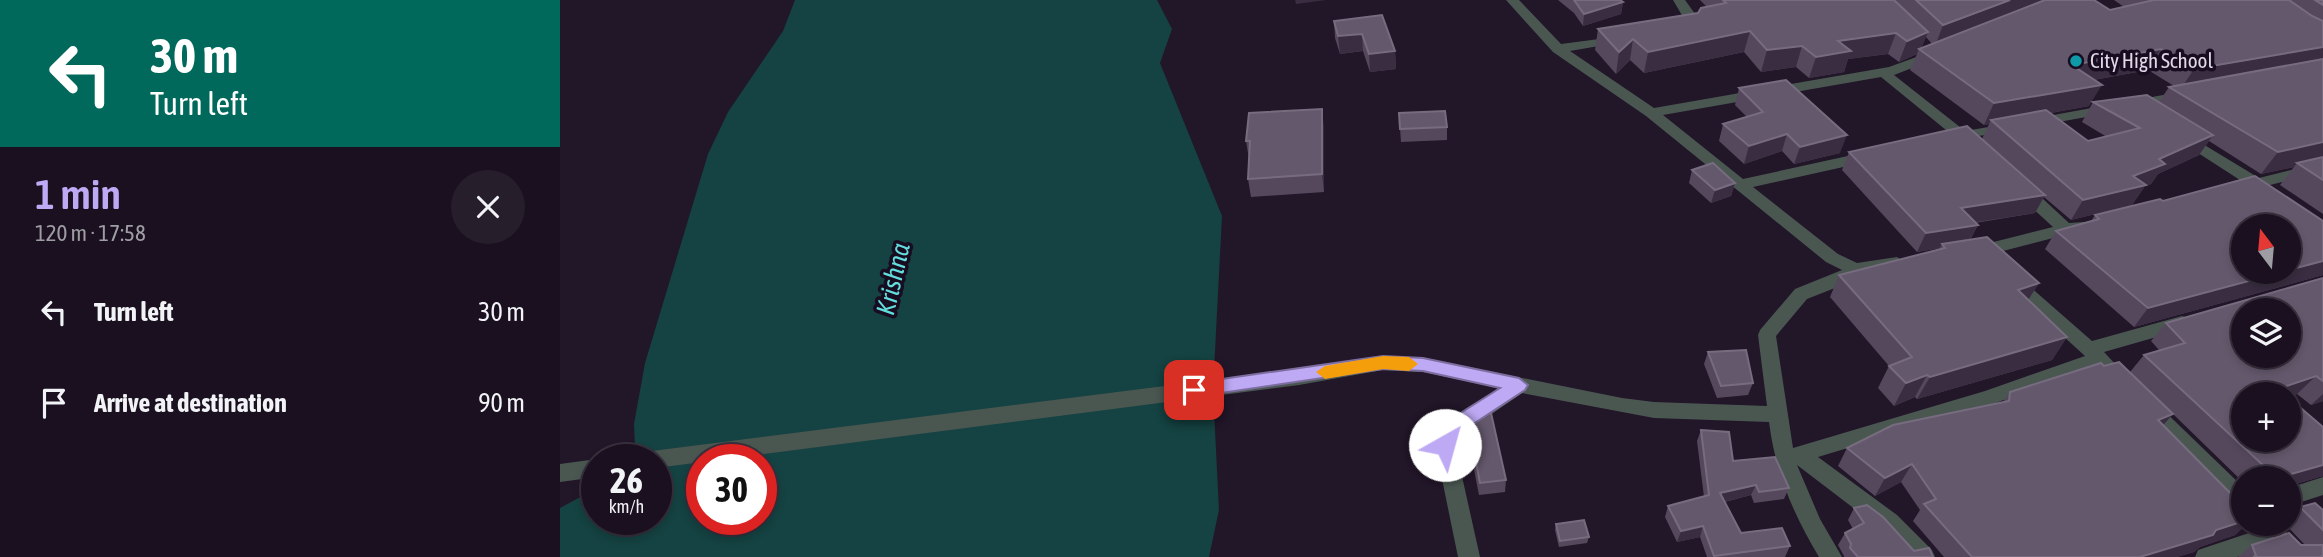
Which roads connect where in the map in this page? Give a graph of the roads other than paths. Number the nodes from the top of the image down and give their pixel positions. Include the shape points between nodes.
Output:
1 (1512, 0) edge
2 (1679, 0) edge
3 (1664, 32) edge
4 (1637, 36) edge
5 (1558, 49) junction
6 (1934, 51) edge
7 (1884, 73) junction
8 (2201, 92) edge
9 (2133, 104) junction
10 (1651, 113) junction
11 (1962, 136) junction
12 (1935, 142) edge
13 (1883, 153) edge
14 (1983, 155) edge
15 (2323, 167) edge
16 (2014, 182) edge
17 (1739, 184) junction
18 (2257, 184) junction
19 (2230, 190) edge
20 (2279, 197) edge
21 (2094, 222) edge
22 (2067, 229) junction
23 (1980, 251) junction
24 (1952, 255) edge
25 (1911, 261) edge
26 (1855, 269) junction
27 (2206, 316) edge
28 (2093, 354) junction
29 (1519, 385) junction
30 (1777, 414) junction
31 (672, 457) edge
32 (1792, 457) junction
33 (581, 470) edge
34 (560, 473) edge
35 (2323, 486) edge
36 (2231, 489) edge
37 (2301, 493) edge
38 (2277, 536) edge
39 (1469, 557) edge
40 (1830, 557) edge
41 (1924, 557) edge
42 (2206, 557) edge

1 - 5 street
2 - 3 street via 1692,24
4 - 5 street
5 - 10 street
6 - 7 street
7 - 10 street
7 - 11 street
8 - 9 street
9 - 11 street
9 - 18 street
10 - 17 street
11 - 12 street
11 - 14 street
13 - 17 street
15 - 18 street
16 - 22 street
17 - 26 street via 1832,258
18 - 19 street
18 - 20 street
21 - 22 street
22 - 23 street
23 - 24 street
23 - 28 street
25 - 26 street
26 - 30 street via 1844,278 1801,294 1767,335
27 - 28 street
28 - 32 street via 1987,398
28 - 36 street
29 - 30 street via 1654,410
29 - 31 street via 1423,365 1383,363
29 - 39 street via 1448,433 1445,445
30 - 32 street
32 - 40 street via 1811,524
32 - 41 street via 1889,522
33 - 34 street
35 - 37 street
38 - 42 street

